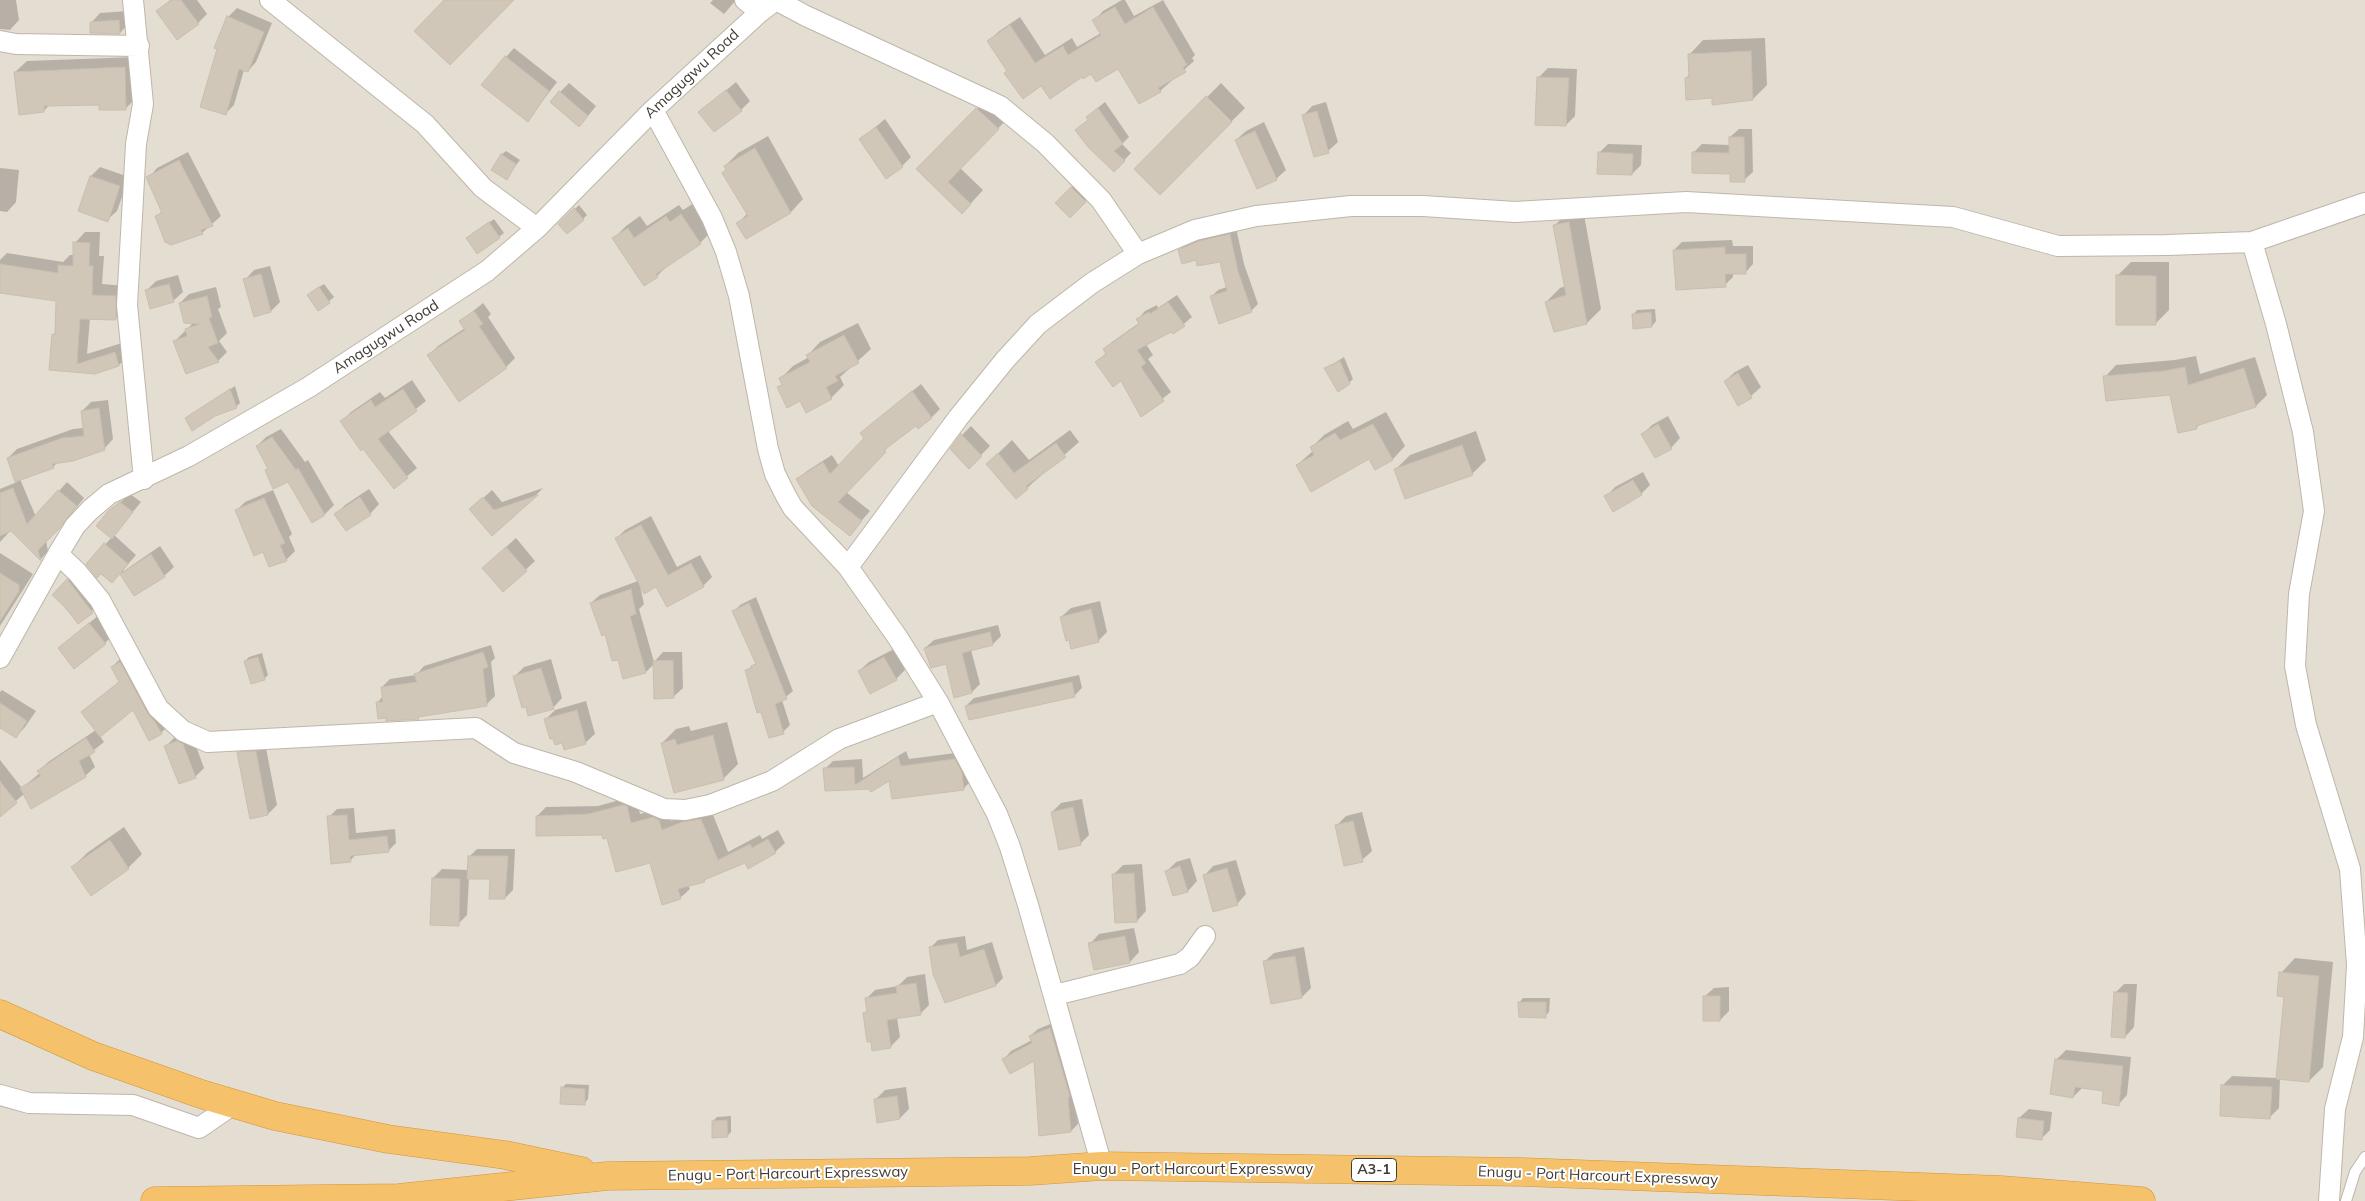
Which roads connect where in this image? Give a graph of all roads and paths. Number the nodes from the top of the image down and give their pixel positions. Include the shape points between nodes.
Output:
1 (132, 0) edge
2 (270, 0) edge
3 (776, 0) edge
4 (752, 6) edge
5 (0, 41) edge
6 (139, 46) junction
7 (653, 110) junction
8 (2365, 203) edge
9 (537, 228) junction
10 (2252, 242) junction
11 (1138, 254) junction
12 (144, 479) junction
13 (58, 554) junction
14 (848, 567) junction
15 (0, 658) edge
16 (938, 702) junction
17 (1204, 936) dead end
18 (1055, 994) junction
19 (0, 1014) edge
20 (0, 1096) edge
21 (234, 1104) junction
22 (2365, 1157) edge
23 (1102, 1166) junction
24 (607, 1176) junction
25 (155, 1201) edge
26 (2141, 1201) edge
27 (2329, 1201) edge
28 (2346, 1201) edge

1 - 6 street
2 - 9 street via 425,124 483,188
3 - 4 street, Amagugwu Road
3 - 11 street via 1000,106 1045,143 1101,200
4 - 7 street, Amagugwu Road
5 - 6 street
6 - 12 street via 143,104 136,144 127,305
7 - 9 street, Amagugwu Road
7 - 14 street via 712,218 726,252 775,474 793,508
8 - 10 street
9 - 12 street, Amagugwu Road via 487,271 317,382
10 - 11 street via 2058,246 1953,217 1686,202 1515,212 1423,206 1351,206 1256,216 1224,223 1196,230
10 - 27 street via 2302,432 2314,511 2298,594 2295,666 2306,725 2350,869 2357,965 2353,1038 2336,1108
11 - 14 street via 1092,283 1038,324 958,418
12 - 13 street, Amagugwu Road via 109,494 90,510 75,526
13 - 15 street, Amagugwu Road
13 - 16 street via 100,600 158,708 182,731 208,742 476,728 514,753 576,772 664,809 685,810 710,805 772,781 839,739
14 - 16 street
16 - 18 street via 984,786 1010,847
17 - 18 street via 1190,957 1180,964
18 - 23 street
19 - 21 highway via 93,1056
20 - 21 street via 30,1103 133,1105 199,1128
21 - 24 highway via 275,1116 388,1139 505,1156
22 - 28 lane via 2355,1172
23 - 24 highway, Enugu - Port Harcourt Expressway / A3-1 via 1030,1171
23 - 26 highway, Enugu - Port Harcourt Expressway / A3-1 via 1543,1173 2001,1190
24 - 25 highway, Enugu - Port Harcourt Expressway / A3-1 via 399,1198

